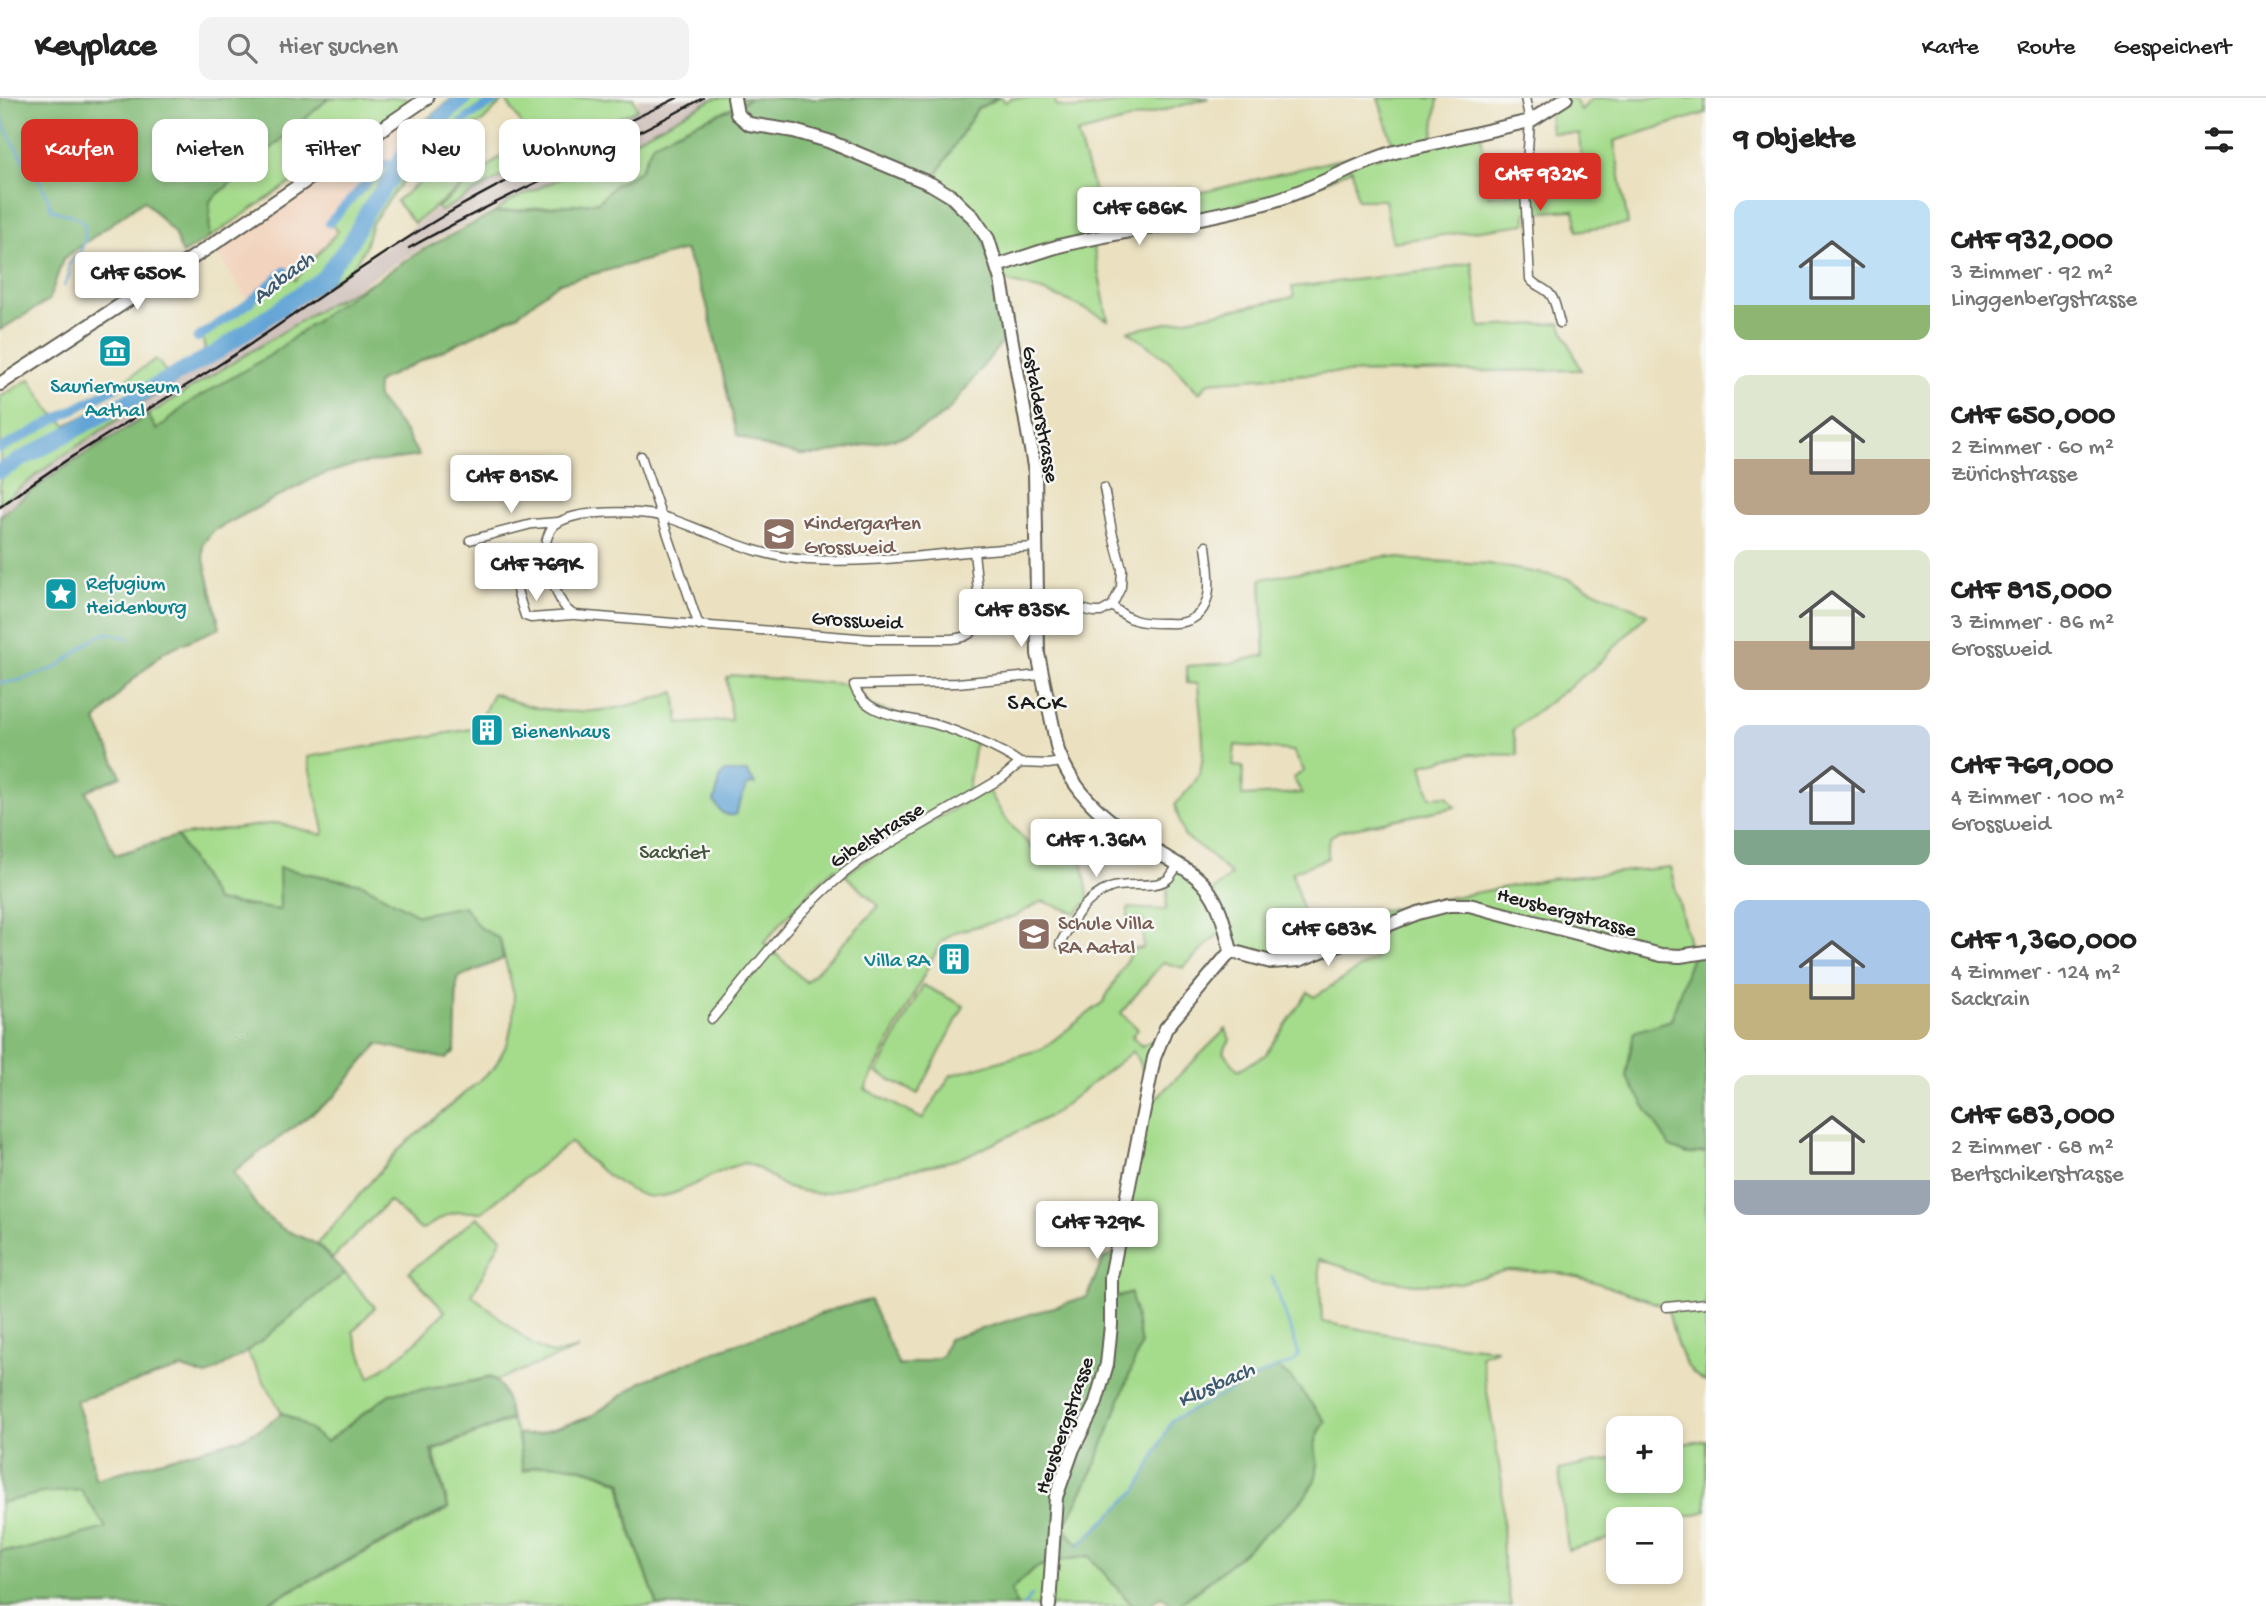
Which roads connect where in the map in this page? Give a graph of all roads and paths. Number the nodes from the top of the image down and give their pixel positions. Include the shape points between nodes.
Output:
1 (427, 98) edge
2 (1525, 98) edge
3 (1566, 98) edge
4 (735, 103) edge
5 (1530, 121) junction
6 (997, 266) junction
7 (1560, 323) dead end
8 (0, 384) edge
9 (641, 456) dead end
10 (1104, 488) dead end
11 (661, 516) junction
12 (558, 522) junction
13 (470, 540) dead end
14 (1206, 546) dead end
15 (1036, 547) junction
16 (974, 551) junction
17 (512, 571) dead end
18 (1037, 605) junction
19 (1112, 606) junction
20 (575, 615) junction
21 (699, 626) junction
22 (1041, 675) junction
23 (1062, 762) junction
24 (1020, 763) junction
25 (1178, 865) junction
26 (1060, 944) dead end
27 (1231, 951) junction
28 (1706, 952) edge
29 (712, 1019) dead end
30 (1706, 1303) edge
31 (1667, 1307) dead end
32 (1048, 1606) edge

1 - 8 street
2 - 5 street
3 - 5 street
4 - 6 street, Gstalderstrasse via 749,124 828,141 951,196 981,228
5 - 6 street via 1375,158 1272,201 1063,245
5 - 7 street via 1525,191 1530,278 1552,296
6 - 15 street, Gstalderstrasse via 1035,472
9 - 11 street
10 - 19 street via 1122,569 1121,587
11 - 12 street via 600,513
11 - 16 street via 748,549 793,559 858,560
11 - 21 street
12 - 13 street
12 - 20 street via 548,534 547,550 562,605
14 - 19 street via 1211,580 1205,605 1196,617 1182,623 1141,623
15 - 16 street
15 - 18 street, Gstalderstrasse
16 - 21 street, Grossweid via 977,622 964,637 870,639
17 - 20 street, Grossweid via 525,616
18 - 19 street via 1094,612
18 - 22 street, Gstalderstrasse
20 - 21 street, Grossweid
22 - 23 street, Gstalderstrasse
22 - 24 street via 957,683 854,685 860,698 876,709 936,725
23 - 24 street
23 - 25 street, Gstalderstrasse via 1105,818
24 - 29 street, Gibelstrasse via 842,874 807,906
25 - 26 street via 1168,880 1122,884 1089,900
25 - 27 street, Gstalderstrasse via 1210,893 1221,913
27 - 28 street, Heusbergstrasse via 1271,961 1298,960 1419,913 1469,905 1661,956
27 - 32 street, Heusbergstrasse via 1172,1020 1154,1058 1111,1277 1107,1364 1056,1497
30 - 31 street

